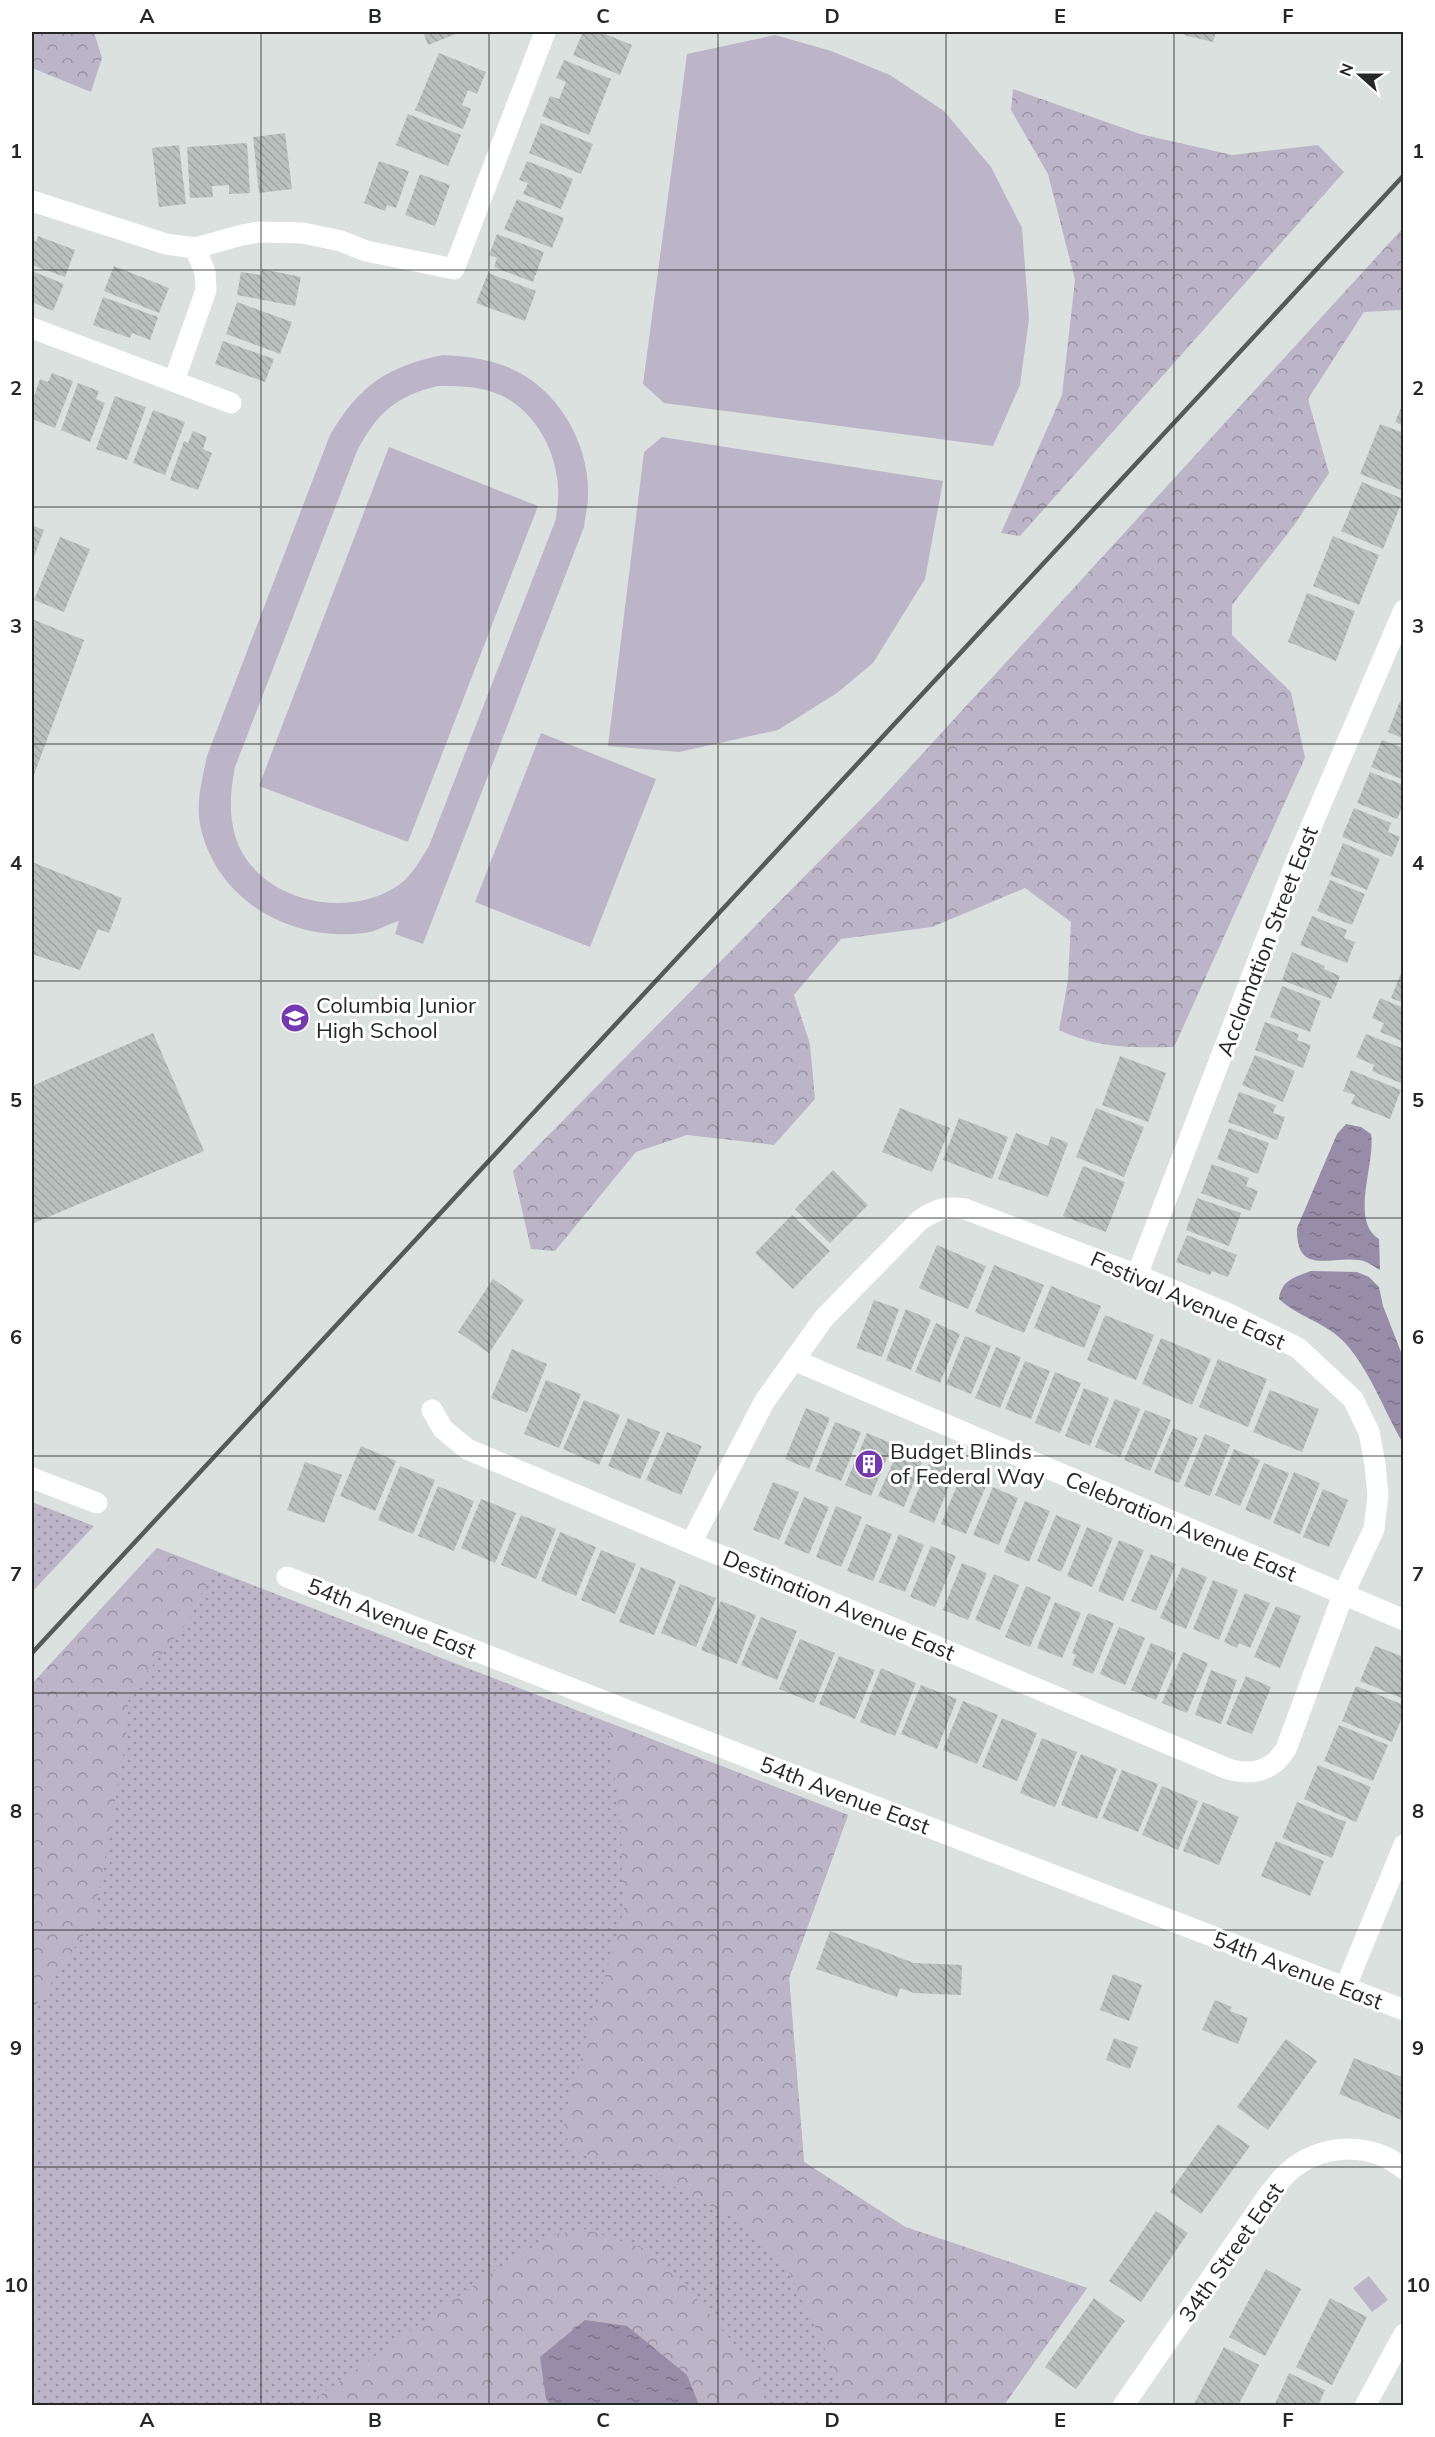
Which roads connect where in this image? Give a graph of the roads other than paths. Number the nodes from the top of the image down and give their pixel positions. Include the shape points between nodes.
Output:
1 (545, 32) edge
2 (32, 201) edge
3 (195, 248) junction
4 (32, 328) edge
5 (174, 381) junction
6 (231, 403) dead end
7 (1404, 610) edge
8 (1137, 1275) junction
9 (794, 1360) junction
10 (432, 1410) dead end
11 (32, 1478) edge
12 (98, 1503) dead end
13 (691, 1543) junction
14 (287, 1576) dead end
15 (1343, 1595) junction
16 (1404, 1620) edge
17 (1262, 1770) joint
18 (1404, 1845) edge
19 (1345, 1988) junction
20 (1404, 2010) edge
21 (1404, 2169) edge
22 (1404, 2334) edge
23 (1123, 2406) edge
24 (1365, 2406) edge

1 - 3 street via 454,269 303,233 259,232
2 - 3 street via 166,244
3 - 5 street via 205,272 206,290
4 - 5 street
5 - 6 street
7 - 8 street, Acclamation Street East via 1296,862
8 - 9 street, Festival Avenue East via 965,1209 948,1206 920,1220 824,1318
8 - 15 street, Festival Avenue East via 1298,1348 1353,1399 1369,1432 1378,1496 1374,1529
9 - 13 street via 764,1402
9 - 15 street, Celebration Avenue East
10 - 13 street, Destination Avenue East via 443,1429 467,1449
11 - 12 street
13 - 17 street, Destination Avenue East via 1228,1769 1243,1773
14 - 19 street, 54th Avenue East
15 - 16 street, Celebration Avenue East
15 - 17 street, Festival Avenue East via 1286,1749 1271,1767
18 - 19 street
19 - 20 street, 54th Avenue East
21 - 23 street, 34th Street East via 1357,2148 1322,2152 1288,2173 1269,2194
22 - 24 street

